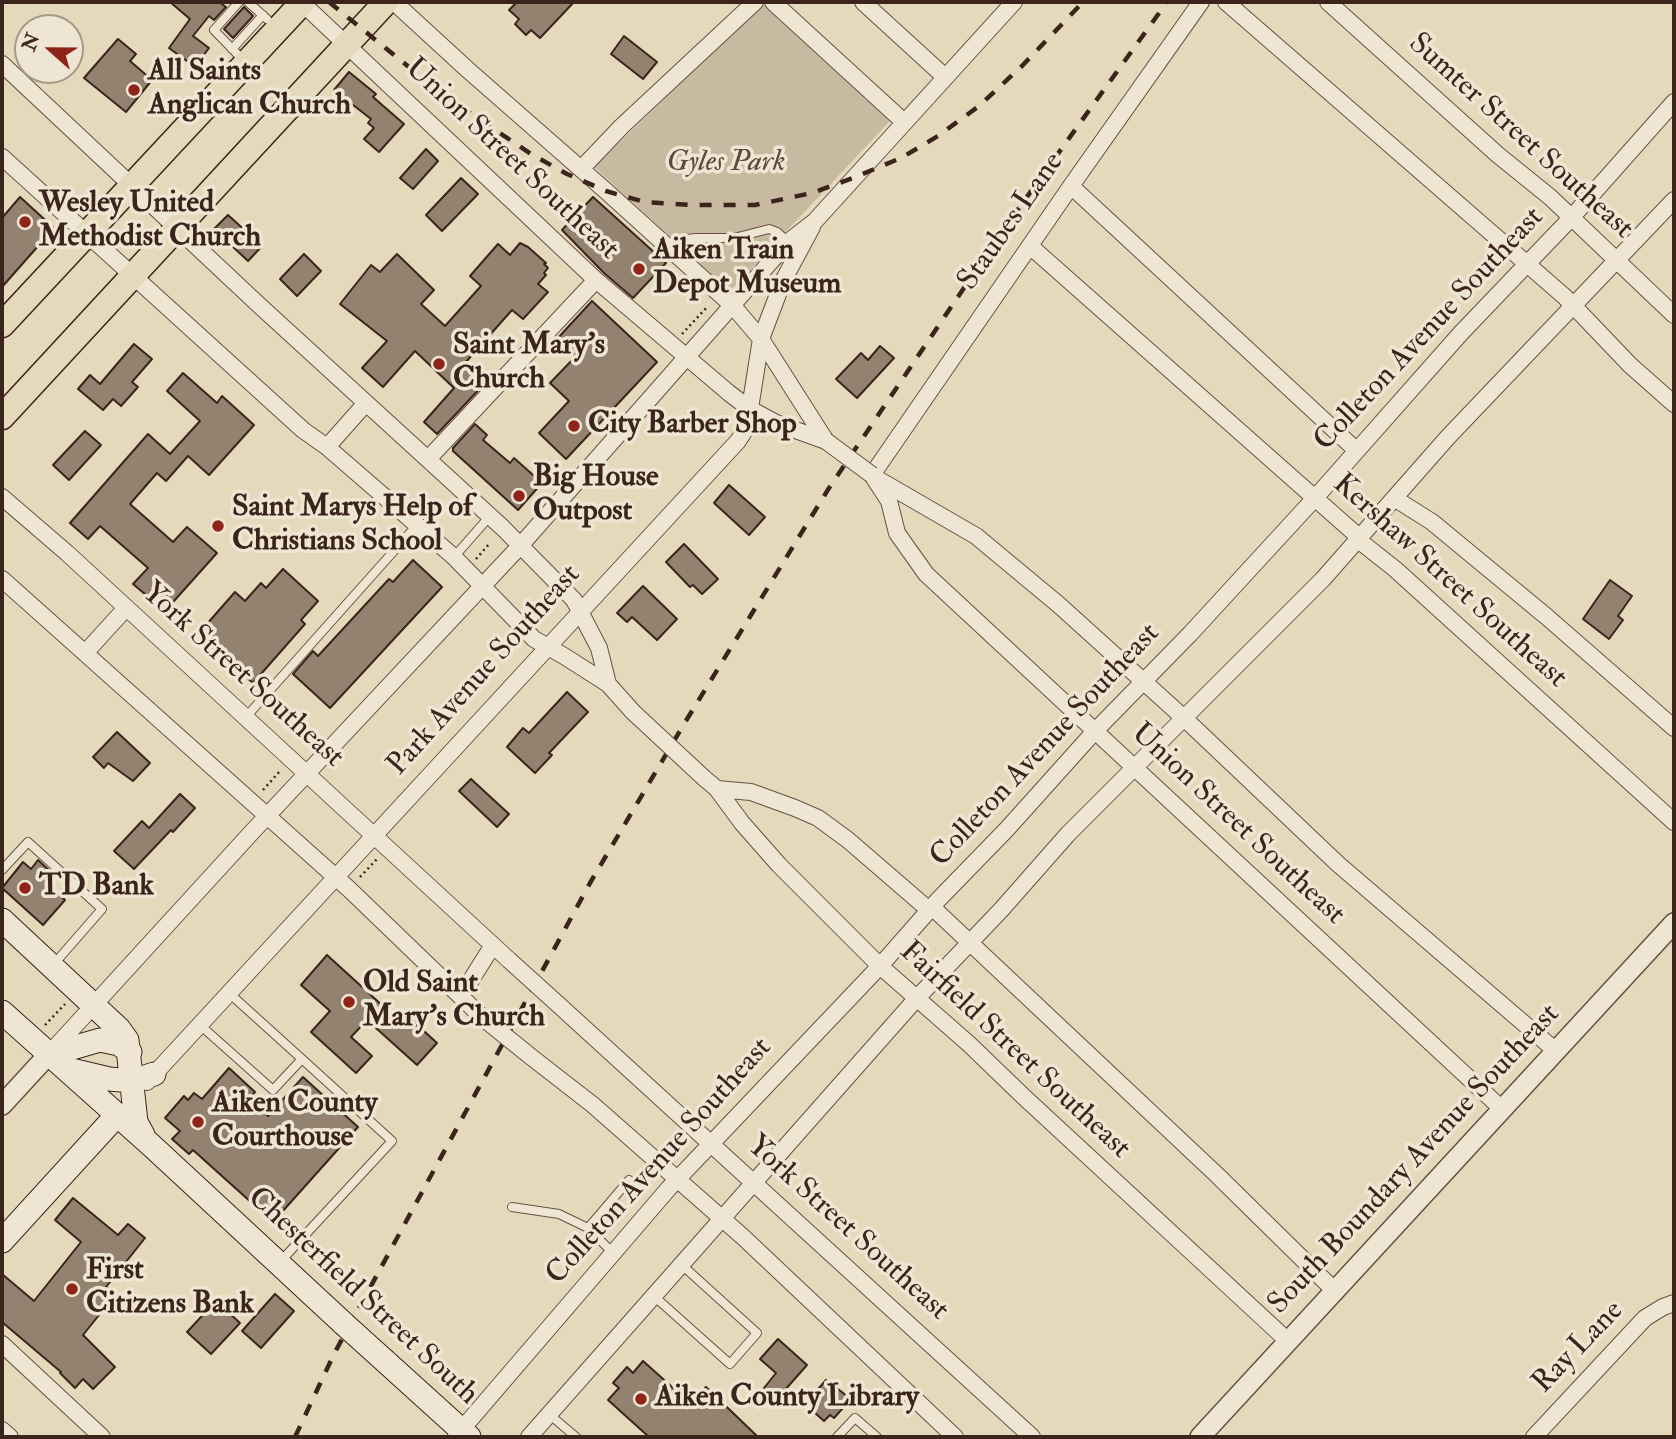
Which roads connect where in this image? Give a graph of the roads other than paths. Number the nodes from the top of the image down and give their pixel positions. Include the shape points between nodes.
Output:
1 (239, 2) edge
2 (248, 2) edge
3 (302, 2) edge
4 (386, 2) edge
5 (394, 2) edge
6 (755, 2) edge
7 (773, 2) edge
8 (863, 2) edge
9 (1014, 2) edge
10 (1201, 2) edge
11 (1226, 2) edge
12 (1328, 2) edge
13 (270, 22) junction
14 (348, 44) junction
15 (239, 56) junction
16 (2, 64) edge
17 (945, 77) junction
18 (1674, 102) edge
19 (904, 122) junction
20 (2, 157) edge
21 (581, 169) junction
22 (133, 185) junction
23 (1070, 186) junction
24 (1674, 200) edge
25 (1572, 217) junction
26 (815, 222) junction
27 (176, 227) junction
28 (88, 233) junction
29 (788, 242) junction
30 (667, 245) junction
31 (1030, 246) junction
32 (1618, 262) junction
33 (1526, 263) junction
34 (133, 274) junction
35 (596, 280) junction
36 (733, 306) junction
37 (1574, 306) junction
38 (1674, 315) edge
39 (2, 325) edge
40 (761, 339) junction
41 (688, 357) junction
42 (366, 403) junction
43 (1674, 404) edge
44 (750, 409) junction
45 (2, 417) edge
46 (826, 441) junction
47 (327, 447) junction
48 (1356, 450) junction
49 (428, 459) junction
50 (872, 475) junction
51 (2, 497) edge
52 (1315, 498) junction
53 (1394, 498) junction
54 (490, 516) junction
55 (417, 525) junction
56 (1360, 538) junction
57 (520, 546) junction
58 (454, 557) junction
59 (2, 579) edge
60 (482, 586) junction
61 (127, 608) junction
62 (580, 611) junction
63 (548, 648) junction
64 (86, 652) junction
65 (1143, 682) junction
66 (608, 684) junction
67 (246, 717) junction
68 (1185, 719) junction
69 (1674, 728) edge
70 (1095, 732) junction
71 (1136, 768) junction
72 (307, 773) junction
73 (717, 789) junction
74 (266, 816) junction
75 (1674, 822) edge
76 (375, 835) junction
77 (2, 870) edge
78 (336, 878) junction
79 (931, 908) junction
80 (2, 920) edge
81 (1674, 923) edge
82 (970, 942) junction
83 (493, 945) junction
84 (52, 967) junction
85 (880, 967) junction
86 (229, 993) junction
87 (461, 996) junction
88 (917, 998) junction
89 (93, 1005) junction
90 (2, 1012) edge
91 (200, 1025) junction
92 (1556, 1051) junction
93 (130, 1052) junction
94 (302, 1059) junction
95 (56, 1062) junction
96 (140, 1084) junction
97 (2, 1105) edge
98 (1502, 1109) junction
99 (117, 1115) junction
100 (712, 1143) junction
101 (152, 1146) junction
102 (629, 1180) dead end
103 (677, 1180) junction
104 (755, 1182) junction
105 (512, 1207) dead end
106 (723, 1220) junction
107 (588, 1228) junction
108 (2, 1241) edge
109 (614, 1254) junction
110 (279, 1264) junction
111 (683, 1266) junction
112 (1335, 1291) junction
113 (655, 1297) junction
114 (1672, 1303) edge
115 (1288, 1341) junction
116 (2, 1343) edge
117 (550, 1415) junction
118 (2, 1430) edge
119 (461, 1435) edge
120 (10, 1437) edge
121 (102, 1437) edge
122 (529, 1437) edge
123 (576, 1437) edge
124 (838, 1437) edge
125 (877, 1437) edge
126 (955, 1437) edge
127 (1032, 1437) edge
128 (1200, 1437) edge
129 (1535, 1437) edge

1 - 15 lane via 214,30
2 - 13 lane
3 - 13 main road
3 - 14 street, Union Street Southeast
4 - 14 main road
5 - 21 street, Union Street Southeast
6 - 21 street
7 - 19 street
8 - 17 street
9 - 17 street, Park Avenue Southeast
10 - 23 street, Staubes Lane
11 - 33 street
12 - 25 street, Sumter Street Southeast
13 - 15 main road
14 - 27 main road
14 - 35 street, Union Street Southeast
15 - 22 main road
16 - 22 street, Fairfield Street Southeast
17 - 19 street, Park Avenue Southeast
18 - 25 street, Colleton Avenue Southeast
19 - 26 street, Park Avenue Southeast
20 - 28 street, Fairfield Street Southeast
21 - 30 street, Union Street Southeast
22 - 27 street, Fairfield Street Southeast
22 - 28 main road
23 - 31 street, Staubes Lane
23 - 48 street, Kershaw Street Southeast
24 - 32 street
25 - 32 street, Sumter Street Southeast
25 - 33 street, Colleton Avenue Southeast
26 - 29 street, Park Avenue Southeast
26 - 40 street, Park Avenue Southeast via 783,281
27 - 34 main road
27 - 42 street, Fairfield Street Southeast
28 - 34 street, Fairfield Street Southeast
28 - 39 main road
29 - 30 lane via 769,229
29 - 36 street, Park Avenue Southeast
30 - 36 street, Union Street Southeast
31 - 50 street, Staubes Lane
31 - 52 street, Kershaw Street Southeast
32 - 37 street
32 - 38 street, Sumter Street Southeast
33 - 37 street
33 - 48 street, Colleton Avenue Southeast
34 - 45 main road
34 - 47 street, Fairfield Street Southeast
35 - 41 street, Union Street Southeast
35 - 49 street
36 - 40 street, Union Street Southeast
36 - 41 street, Park Avenue Southeast
37 - 43 street
37 - 53 street
40 - 44 street, Park Avenue Southeast
40 - 46 street, Union Street Southeast
41 - 44 street, Union Street Southeast
41 - 57 street, Park Avenue Southeast
42 - 47 street
42 - 49 street, Fairfield Street Southeast
44 - 46 street, Union Street Southeast
44 - 62 street, Park Avenue Southeast via 738,441
46 - 50 street, Union Street Southeast, bridge
47 - 55 street, Fairfield Street Southeast
48 - 52 street, Colleton Avenue Southeast
49 - 54 street, Fairfield Street Southeast
50 - 65 street, Union Street Southeast via 976,536
50 - 70 street, Union Street Southeast via 889,501 897,533 926,573
51 - 61 street, York Street Southeast
52 - 56 street, Kershaw Street Southeast
52 - 65 street, Colleton Avenue Southeast
53 - 56 street
53 - 69 street, Kershaw Street Southeast via 1433,522
54 - 57 street, Fairfield Street Southeast
54 - 58 lane
55 - 58 street, Fairfield Street Southeast
55 - 67 lane
56 - 68 street
56 - 75 street, Kershaw Street Southeast
57 - 60 street, Park Avenue Southeast
57 - 62 street, Fairfield Street Southeast
58 - 60 street, Fairfield Street Southeast
59 - 64 street
60 - 63 street, Fairfield Street Southeast
60 - 72 street, Park Avenue Southeast
61 - 64 street
61 - 67 street, York Street Southeast
62 - 63 street, Park Avenue Southeast
62 - 66 street, Fairfield Street Southeast via 599,648
63 - 66 street, Fairfield Street Southeast
63 - 76 street, Park Avenue Southeast
64 - 74 street
65 - 68 street, Union Street Southeast
65 - 70 street, Colleton Avenue Southeast
66 - 73 street, Fairfield Street Southeast, bridge
67 - 72 street, York Street Southeast
68 - 71 street
68 - 92 street, Union Street Southeast via 1338,864
70 - 71 street, Union Street Southeast
70 - 79 street, Colleton Avenue Southeast
71 - 82 street via 1068,834
71 - 98 street, Union Street Southeast
72 - 74 street, Park Avenue Southeast
72 - 76 street, York Street Southeast
73 - 79 street, Fairfield Street Southeast via 751,792 818,818
73 - 85 street, Fairfield Street Southeast via 779,864
74 - 78 street
74 - 89 street, Park Avenue Southeast
76 - 78 street, Park Avenue Southeast
76 - 83 street, York Street Southeast
77 - 84 lane via 28,842 102,909
78 - 86 street, Park Avenue Southeast
78 - 87 street
79 - 82 street, Fairfield Street Southeast
79 - 85 street, Colleton Avenue Southeast
80 - 84 main road, Chesterfield Street South
81 - 92 street, South Boundary Avenue Southeast
82 - 88 street
82 - 112 street, Fairfield Street Southeast
83 - 87 street
83 - 100 street, York Street Southeast, bridge
84 - 89 main road, Chesterfield Street South
85 - 88 street, Fairfield Street Southeast
85 - 100 street, Colleton Avenue Southeast
86 - 91 street, Park Avenue Southeast
86 - 94 lane
87 - 103 street, bridge
88 - 104 street
88 - 115 street, Fairfield Street Southeast
89 - 93 main road, Chesterfield Street South via 119,1029
89 - 95 street, Park Avenue Southeast
90 - 95 main road, Chesterfield Street South
91 - 94 lane via 273,1090
91 - 96 street, Park Avenue Southeast
92 - 98 street, South Boundary Avenue Southeast
93 - 95 main road via 100,1040
93 - 96 main road, Chesterfield Street South
94 - 110 lane via 392,1141
95 - 96 main road
95 - 97 street
95 - 99 main road, Chesterfield Street South
96 - 99 street, Park Avenue Southeast
96 - 101 main road, Chesterfield Street South via 136,1122
98 - 112 street, South Boundary Avenue Southeast
99 - 101 main road, Chesterfield Street South
99 - 108 main road
100 - 103 street, Colleton Avenue Southeast
100 - 104 street, York Street Southeast
101 - 110 main road, Chesterfield Street South
102 - 107 lane
103 - 106 street
103 - 109 street, Colleton Avenue Southeast
104 - 106 street
104 - 127 street, York Street Southeast
105 - 107 lane via 559,1213
106 - 111 street
106 - 126 street
107 - 109 lane
109 - 119 street, Colleton Avenue Southeast
110 - 119 main road, Chesterfield Street South, bridge
111 - 113 street
111 - 113 lane via 757,1333 730,1364
112 - 115 street, South Boundary Avenue Southeast
113 - 117 street
114 - 129 street, Ray Lane via 1645,1318
115 - 128 street, South Boundary Avenue Southeast
116 - 121 street
117 - 122 street
117 - 123 lane
118 - 120 street
124 - 125 lane via 855,1418

